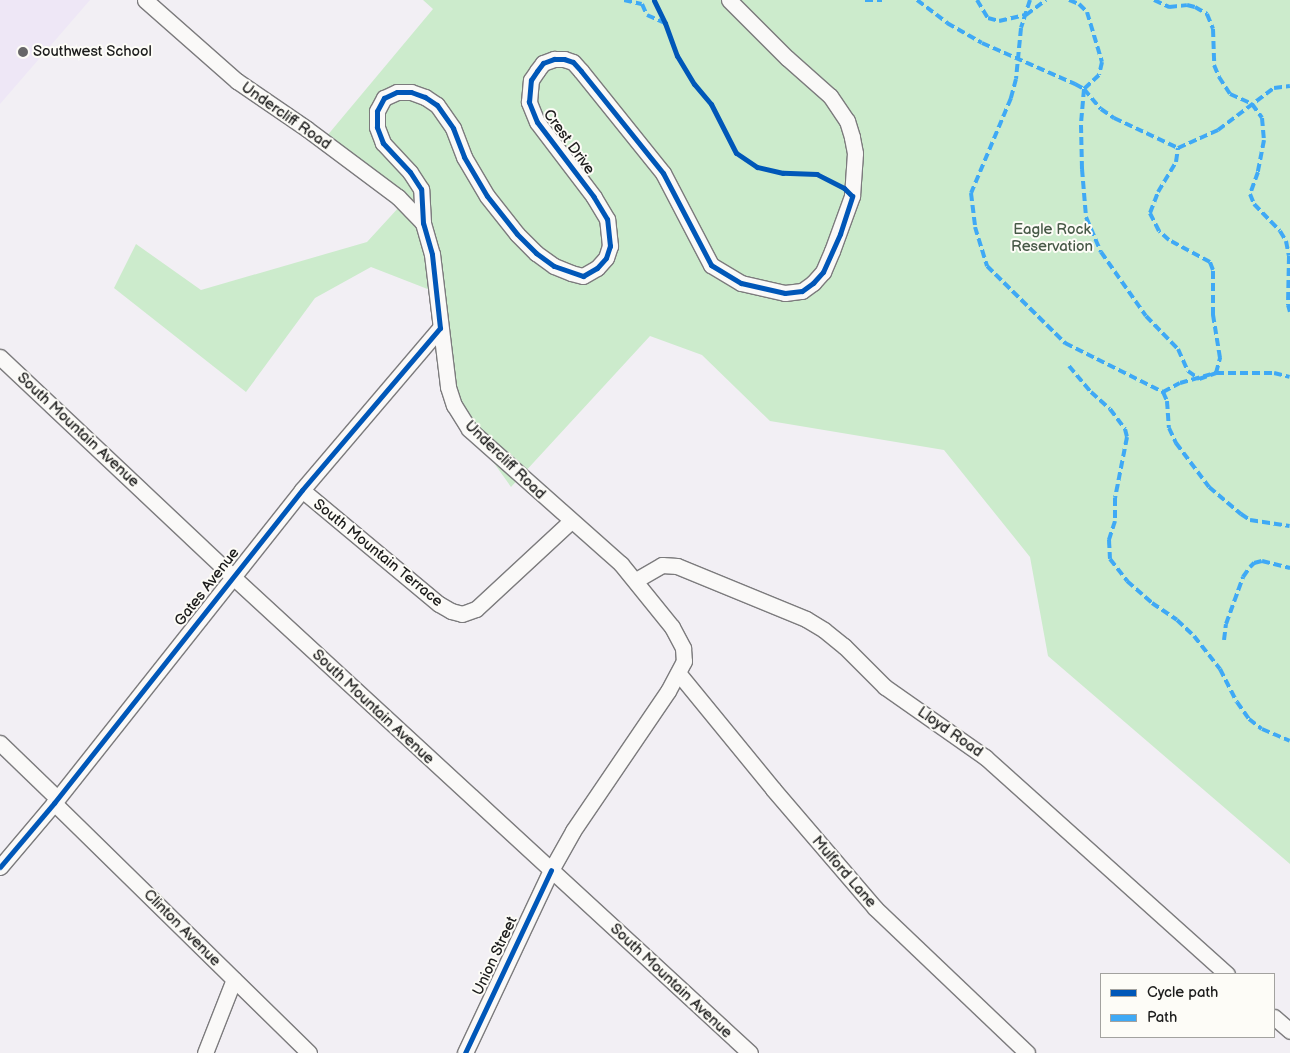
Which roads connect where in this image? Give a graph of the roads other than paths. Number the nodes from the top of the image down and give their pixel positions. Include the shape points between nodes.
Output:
1 (145, 0) edge
2 (729, 0) edge
3 (423, 222) junction
4 (440, 328) junction
5 (0, 357) edge
6 (302, 490) junction
7 (571, 521) junction
8 (232, 576) junction
9 (636, 580) junction
10 (679, 674) junction
11 (0, 743) edge
12 (56, 801) junction
13 (0, 867) edge
14 (551, 870) junction
15 (1226, 973) edge
16 (234, 979) junction
17 (1275, 1018) edge
18 (1290, 1031) edge
19 (206, 1053) edge
20 (309, 1053) edge
21 (465, 1053) edge
22 (750, 1053) edge
23 (1027, 1053) edge

1 - 3 street, Undercliff Road via 237,81 398,197
2 - 3 street, Crest Drive via 830,96 847,121 852,137 855,152 852,196 840,234 823,272 802,291 784,293 741,283 711,265 663,173 581,71 573,62 564,59 543,63 531,80 531,110 607,219 610,246 606,258 583,276 554,266 536,253 487,196 464,157 453,128 437,105 425,96 398,92 384,98 377,110 377,127 383,143 421,189
3 - 4 street, Undercliff Road via 432,254
4 - 6 street, Gates Avenue
4 - 7 street, Undercliff Road via 448,387 454,405 469,429
5 - 8 street, South Mountain Avenue
6 - 7 street, South Mountain Terrace via 440,604 462,614 476,609
6 - 8 street, Gates Avenue
7 - 9 street, Undercliff Road
8 - 12 street, Gates Avenue
8 - 14 street, South Mountain Avenue
9 - 10 street, Undercliff Road via 683,648 684,661
9 - 15 street, Lloyd Road via 662,565 677,566 806,619 824,630 886,687 985,756
10 - 14 street, Union Street via 573,831
10 - 23 street, Mulford Lane via 875,908
11 - 12 street, Clinton Avenue
12 - 13 street, Gates Avenue
12 - 16 street, Clinton Avenue
14 - 21 street, Union Street
14 - 22 street, South Mountain Avenue
16 - 19 street
16 - 20 street, Clinton Avenue
17 - 18 street

